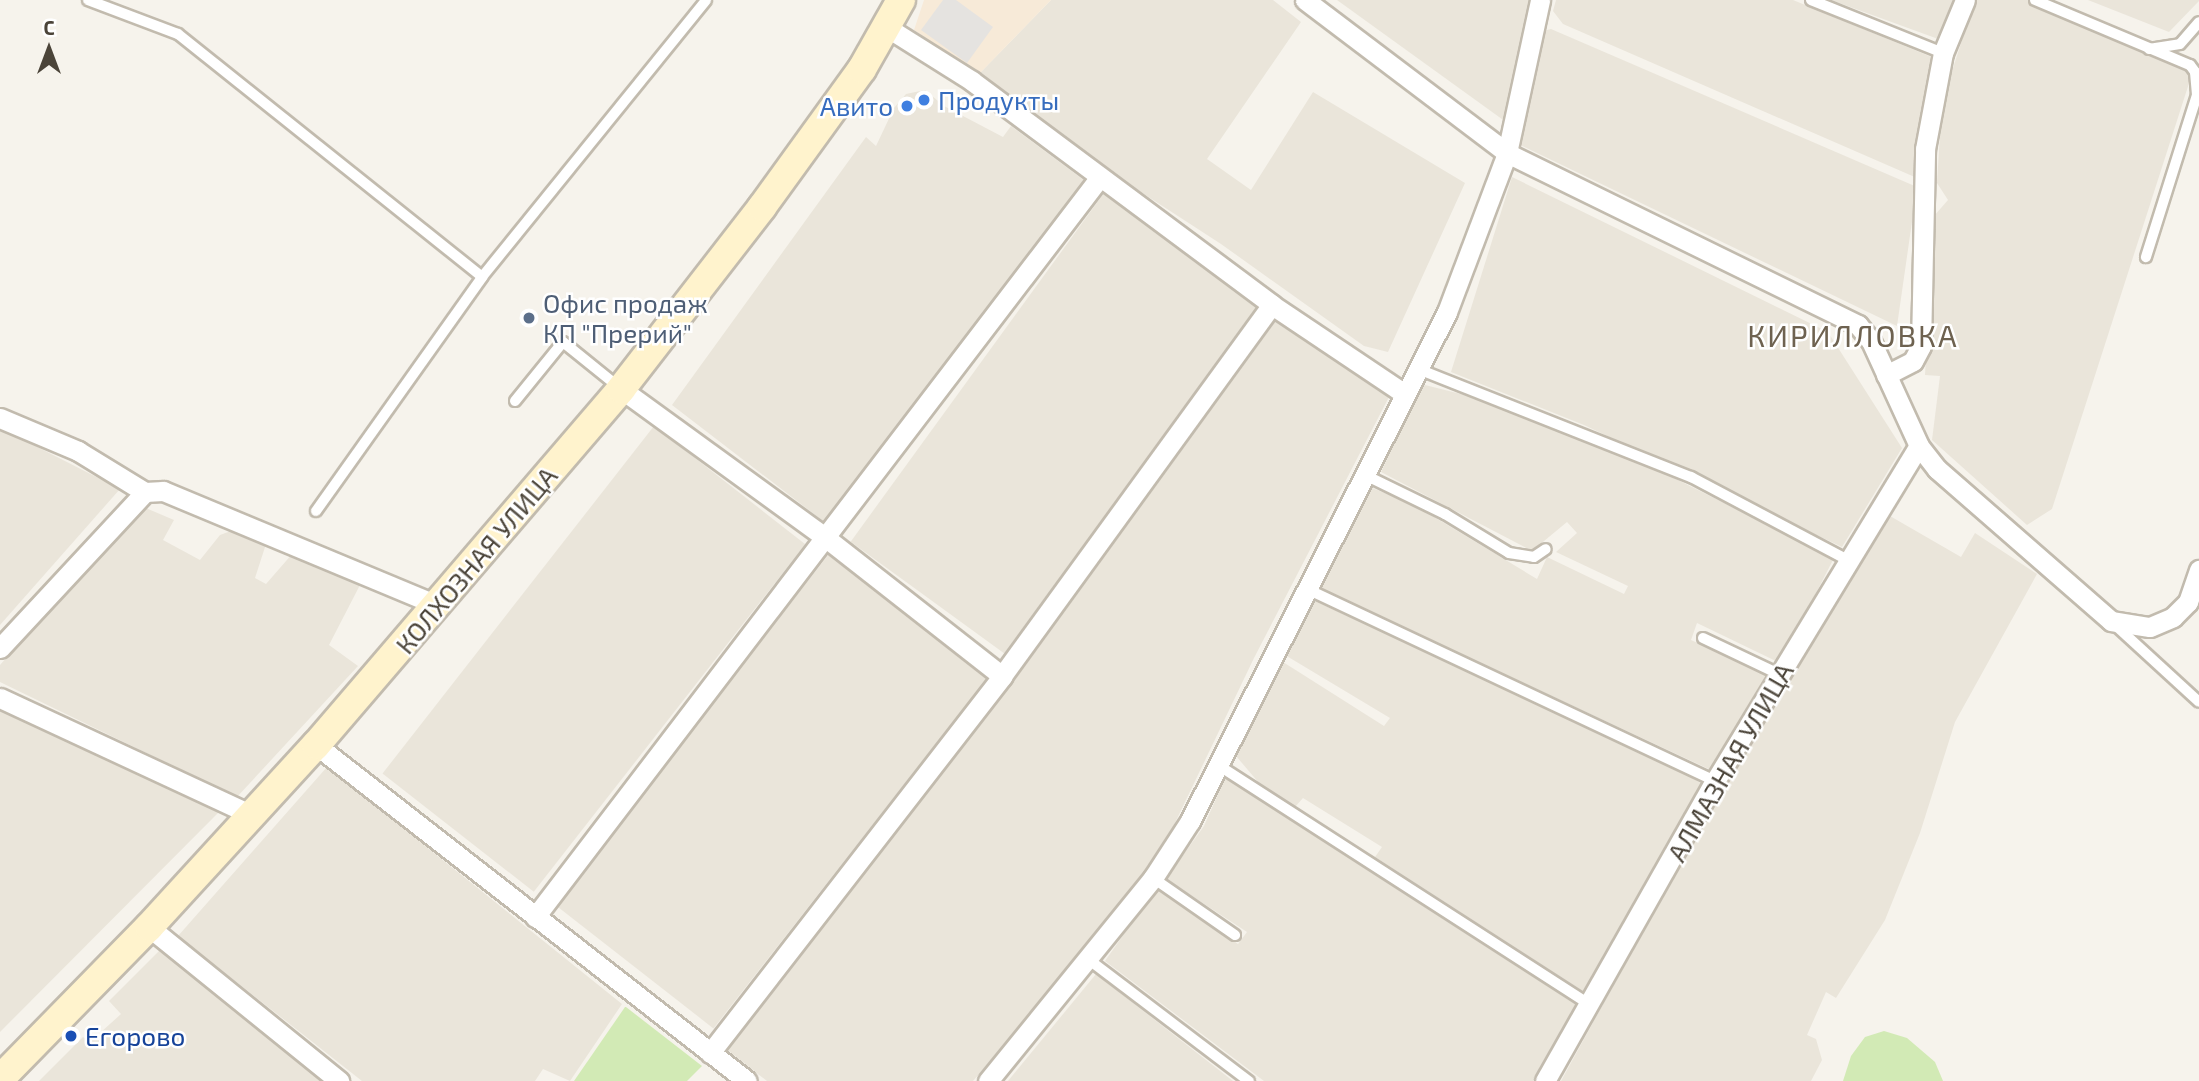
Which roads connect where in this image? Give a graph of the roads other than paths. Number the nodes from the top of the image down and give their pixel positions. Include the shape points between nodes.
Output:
1 (88, 0) edge
2 (706, 0) edge
3 (901, 0) edge
4 (1305, 0) edge
5 (1540, 0) edge
6 (1811, 0) edge
7 (1965, 0) edge
8 (2035, 0) edge
9 (2199, 22) edge
10 (888, 28) junction
11 (2149, 50) junction
12 (1944, 53) junction
13 (1507, 153) junction
14 (1100, 177) junction
15 (2146, 257) dead end
16 (482, 277) junction
17 (1272, 305) junction
18 (1418, 369) junction
19 (1886, 375) junction
20 (621, 389) junction
21 (1405, 394) junction
22 (515, 401) dead end
23 (0, 418) edge
24 (1919, 446) junction
25 (1364, 475) junction
26 (145, 492) junction
27 (316, 511) dead end
28 (826, 538) junction
29 (1546, 549) dead end
30 (1846, 559) junction
31 (2199, 570) edge
32 (1307, 590) junction
33 (439, 606) junction
34 (2111, 621) junction
35 (1703, 638) dead end
36 (0, 648) edge
37 (1782, 675) junction
38 (1002, 676) junction
39 (0, 698) edge
40 (2199, 702) edge
41 (316, 745) junction
42 (1218, 765) junction
43 (1714, 781) junction
44 (252, 815) junction
45 (1153, 878) junction
46 (535, 917) junction
47 (149, 927) junction
48 (1235, 935) dead end
49 (1088, 959) junction
50 (1591, 1005) junction
51 (710, 1053) junction
52 (5, 1068) edge
53 (339, 1081) edge
54 (747, 1081) edge
55 (988, 1081) edge
56 (1250, 1081) edge
57 (1545, 1081) edge

1 - 16 lane via 178,34
2 - 16 lane
3 - 10 main road, КОЛХОЗНАЯ УЛИЦА
4 - 13 street
5 - 13 street
6 - 12 lane
7 - 12 street
8 - 11 lane
9 - 11 lane via 2180,44
10 - 14 street via 947,57
10 - 20 main road, КОЛХОЗНАЯ УЛИЦА via 762,207
11 - 15 lane via 2190,65 2198,83
12 - 19 street via 1925,149 1922,346 1913,361
13 - 18 street via 1447,312
13 - 19 street via 1858,325 1871,341
14 - 17 street
14 - 28 street
16 - 27 lane
17 - 21 street
17 - 38 street
18 - 21 street
18 - 30 lane via 1691,477
19 - 24 street
20 - 22 lane via 563,342
20 - 28 street
20 - 33 main road, КОЛХОЗНАЯ УЛИЦА
21 - 25 street
23 - 26 street via 78,450
24 - 30 street, АЛМАЗНАЯ УЛИЦА
24 - 34 street via 1964,496
25 - 29 lane via 1445,514 1509,554 1534,557
25 - 32 street
26 - 33 street via 163,491
26 - 36 street
28 - 38 street
28 - 46 street
30 - 37 street, АЛМАЗНАЯ УЛИЦА
31 - 34 street via 2188,602 2173,617 2150,627
32 - 42 street
32 - 43 lane
33 - 41 main road, КОЛХОЗНАЯ УЛИЦА
34 - 40 lane
35 - 37 lane
37 - 43 street, АЛМАЗНАЯ УЛИЦА
38 - 51 street
39 - 44 street
41 - 44 main road, КОЛХОЗНАЯ УЛИЦА
41 - 46 street
42 - 45 street via 1190,821
42 - 50 lane
43 - 50 street, АЛМАЗНАЯ УЛИЦА
44 - 47 main road, КОЛХОЗНАЯ УЛИЦА
45 - 48 lane
45 - 49 street
46 - 51 street
47 - 52 main road, КОЛХОЗНАЯ УЛИЦА
47 - 53 street
49 - 55 street
49 - 56 lane
50 - 57 street, АЛМАЗНАЯ УЛИЦА
51 - 54 street

